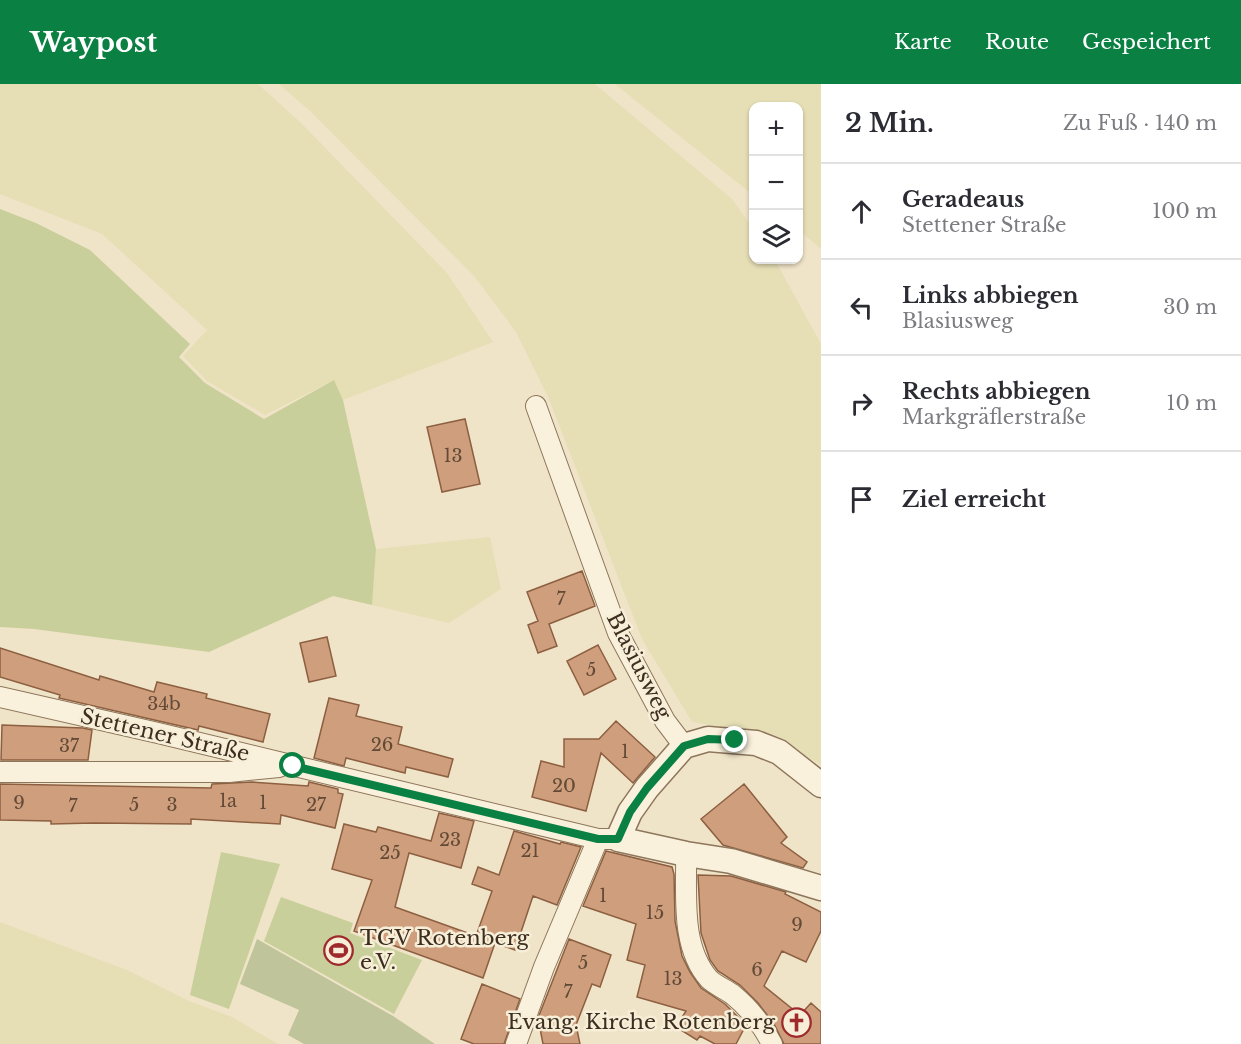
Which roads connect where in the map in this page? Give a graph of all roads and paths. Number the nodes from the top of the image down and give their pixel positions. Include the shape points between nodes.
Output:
1 (536, 406) dead end
2 (0, 697) edge
3 (684, 746) junction
4 (293, 766) junction
5 (0, 772) edge
6 (821, 785) edge
7 (608, 839) junction
8 (686, 854) junction
9 (821, 888) edge
10 (516, 1044) edge
11 (772, 1044) edge

1 - 3 street, Blasiusweg via 618,633 665,721
2 - 4 street, Stettener Straße
3 - 6 street via 708,739 756,742 779,752
3 - 7 street
4 - 5 street via 229,772
4 - 7 street, Stettener Straße
7 - 8 street, Stettener Straße
7 - 10 street via 544,967
8 - 9 street, Stettener Straße via 730,861
8 - 11 street via 687,910 696,958 710,980 745,1007

